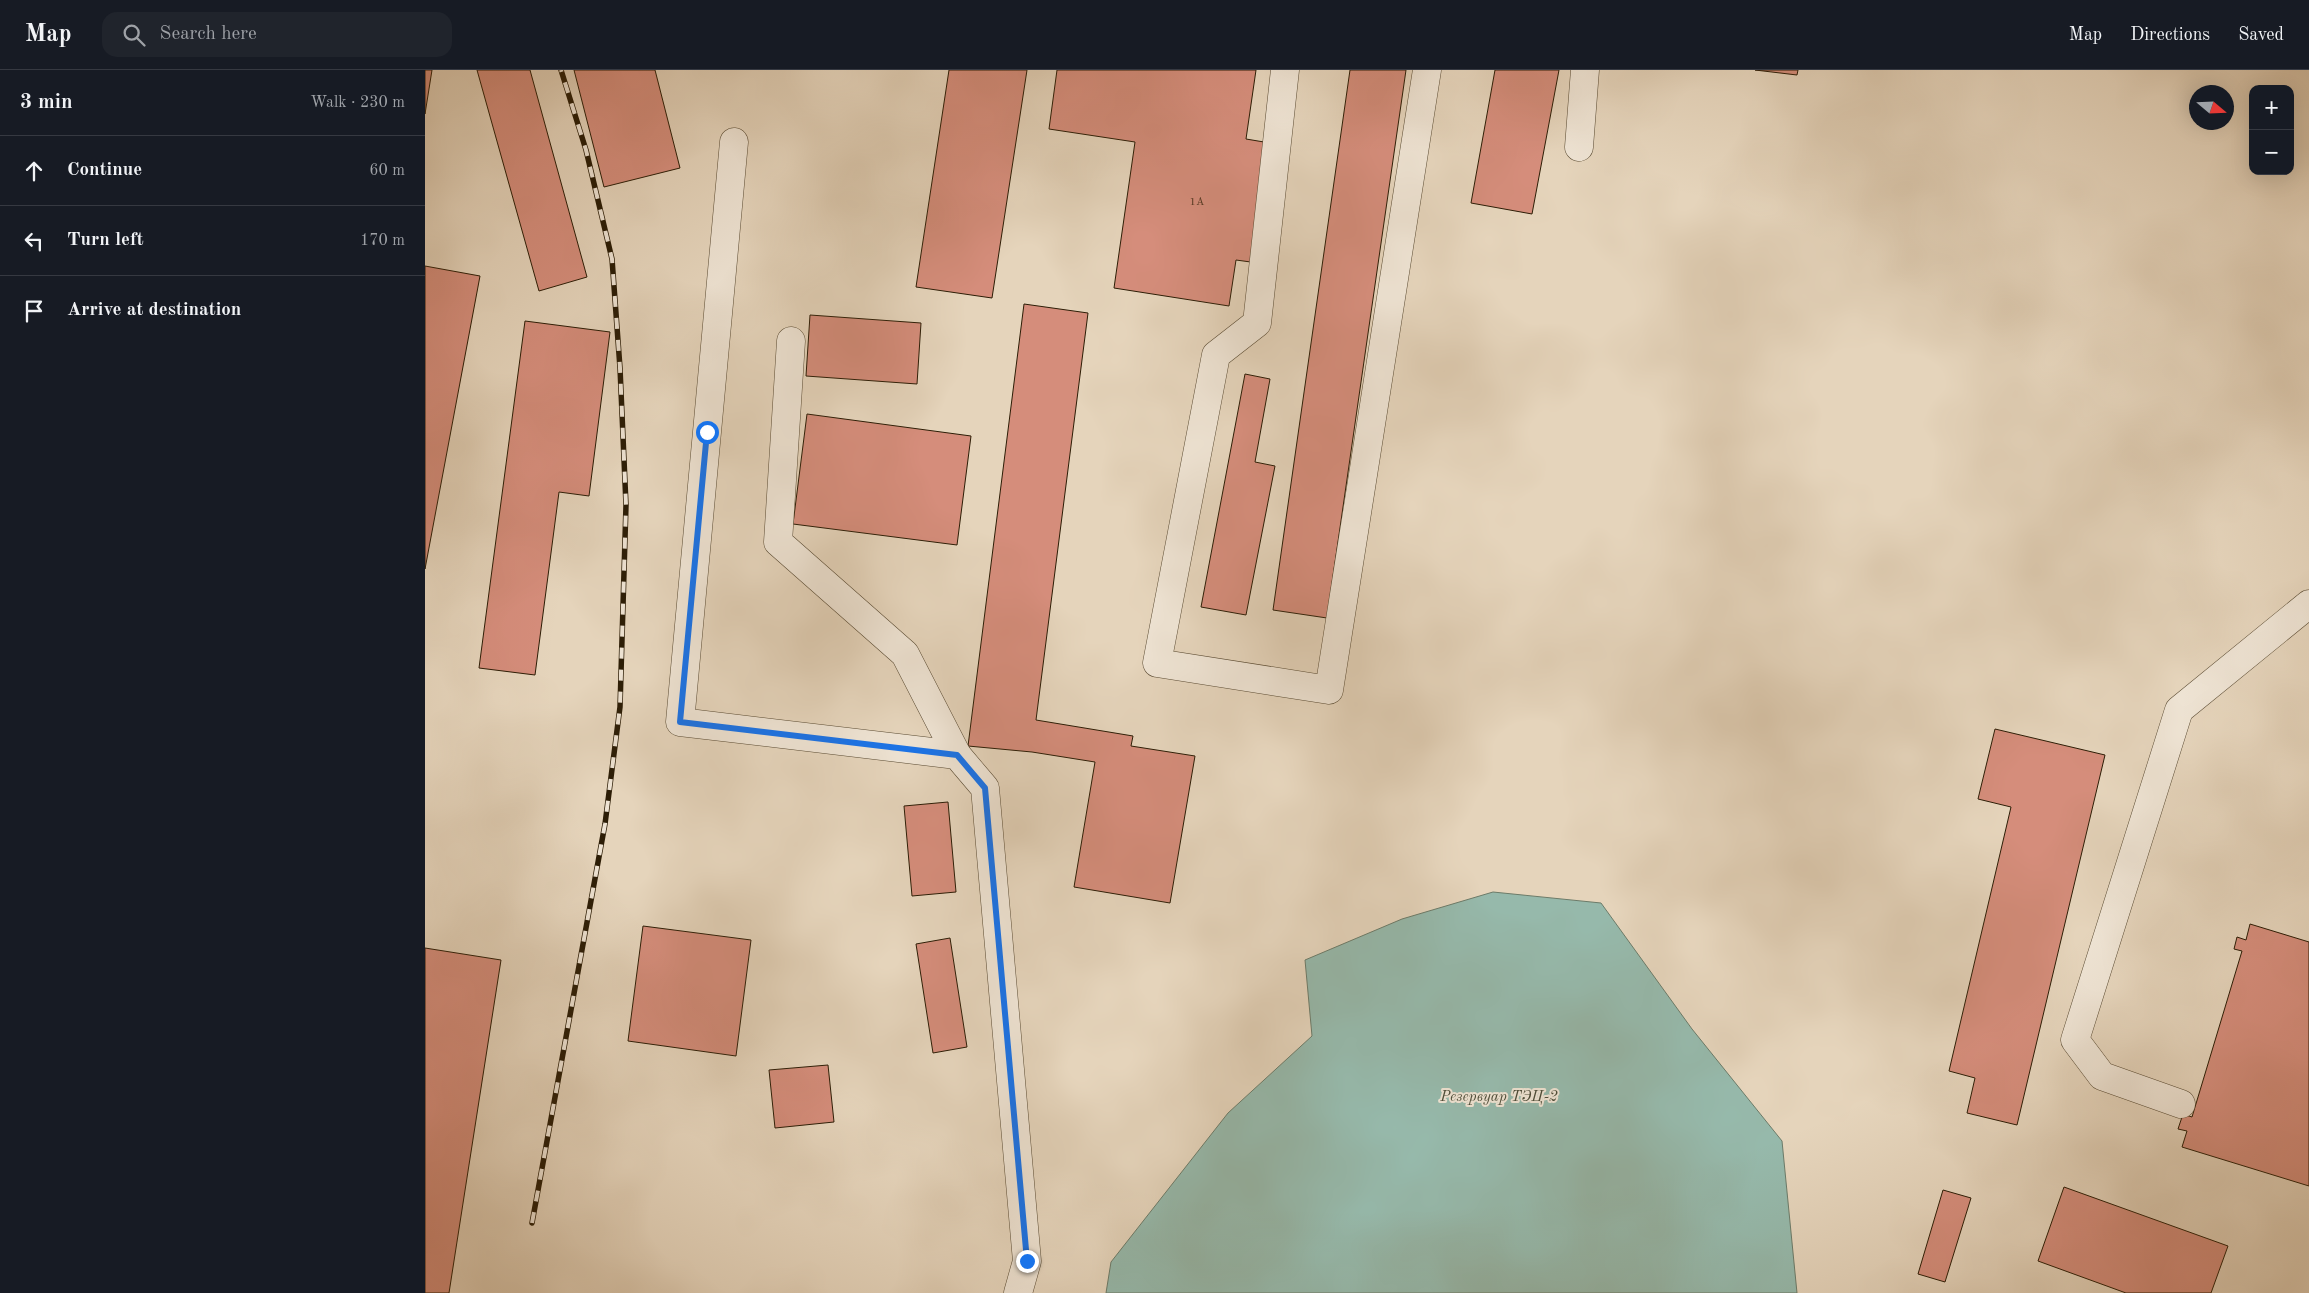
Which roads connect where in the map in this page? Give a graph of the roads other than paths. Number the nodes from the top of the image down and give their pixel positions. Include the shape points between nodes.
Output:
1 (1285, 70) edge
2 (1427, 70) edge
3 (1585, 70) edge
4 (734, 142) dead end
5 (1579, 147) dead end
6 (791, 341) dead end
7 (2309, 604) edge
8 (957, 755) junction
9 (2181, 1104) dead end
10 (1018, 1293) edge

1 - 2 lane via 1257,323 1216,356 1157,663 1329,690
3 - 5 lane
4 - 8 lane via 680,722
6 - 8 lane via 778,542 905,654
7 - 9 lane via 2179,710 2075,1040 2102,1076
8 - 10 lane via 985,788 1027,1261

